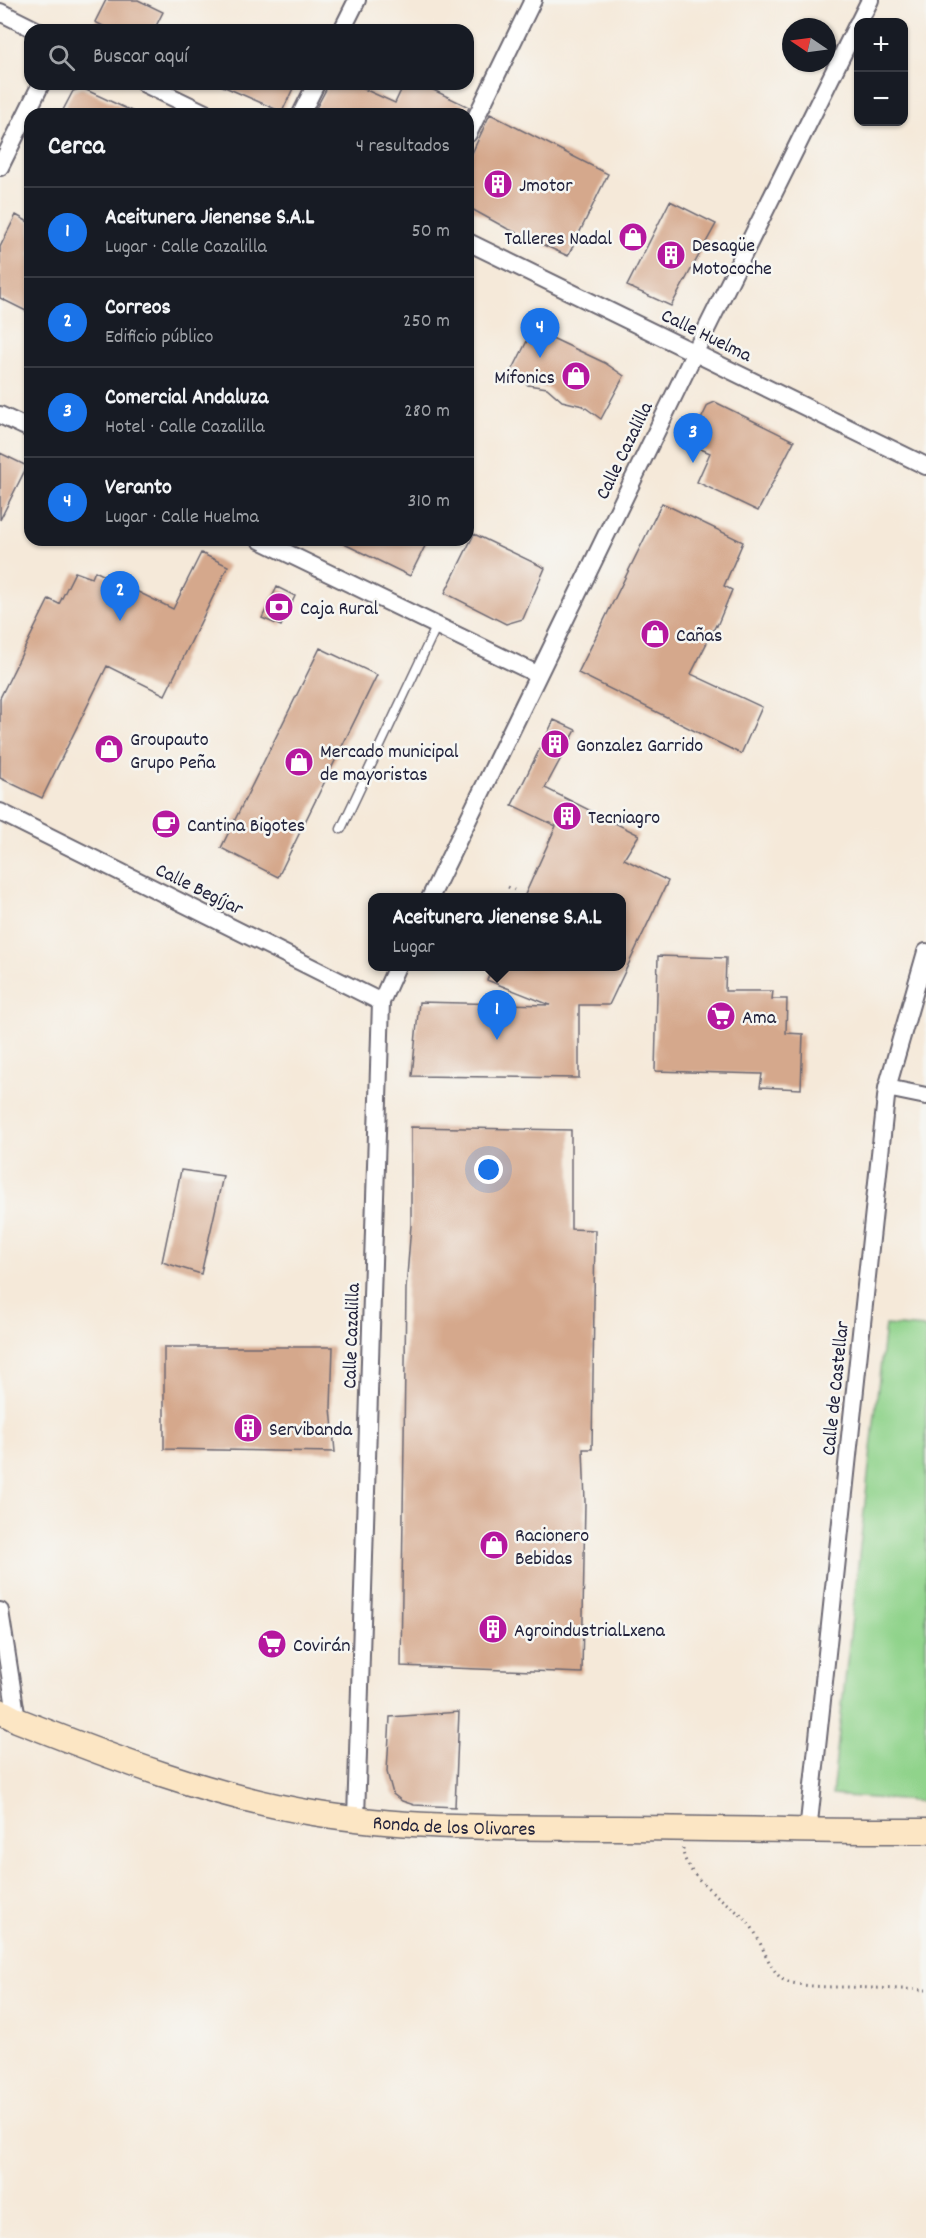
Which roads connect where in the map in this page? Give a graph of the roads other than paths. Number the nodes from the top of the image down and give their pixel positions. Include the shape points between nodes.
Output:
1 (357, 0) edge
2 (533, 0) edge
3 (870, 0) edge
4 (0, 12) edge
5 (861, 18) edge
6 (24, 24) edge
7 (345, 24) edge
8 (854, 33) edge
9 (38, 90) edge
10 (158, 90) edge
11 (313, 90) edge
12 (29, 108) edge
13 (195, 108) edge
14 (304, 108) edge
15 (24, 118) edge
16 (474, 122) edge
17 (0, 167) edge
18 (474, 245) edge
19 (695, 352) junction
20 (0, 415) edge
21 (24, 426) edge
22 (926, 466) edge
23 (272, 546) edge
24 (437, 625) junction
25 (537, 674) junction
26 (0, 813) edge
27 (341, 829) dead end
28 (432, 893) edge
29 (926, 952) edge
30 (395, 971) edge
31 (381, 1002) junction
32 (887, 1088) junction
33 (926, 1096) edge
34 (0, 1611) edge
35 (9, 1715) edge
36 (356, 1818) junction
37 (926, 1831) edge
38 (808, 1832) junction

1 - 7 street
2 - 16 street
3 - 5 street, Calle Cazalilla
4 - 6 street
8 - 19 street, Calle Cazalilla
9 - 12 street
10 - 13 street
11 - 14 street
15 - 17 street
18 - 19 street, Calle Huelma
19 - 22 street, Calle Huelma
19 - 25 street, Calle Cazalilla
20 - 21 street
23 - 24 street
24 - 25 street
24 - 27 lane
25 - 28 street, Calle Cazalilla
26 - 31 street, Calle Begíjar
29 - 32 street, Calle de Castellar
30 - 31 street, Calle Cazalilla
31 - 36 street, Calle Cazalilla
32 - 33 street
32 - 38 street, Calle de Castellar
34 - 35 street
35 - 36 main road, Ronda de los Olivares via 126,1763 208,1788 313,1813
36 - 38 main road, Ronda de los Olivares via 445,1827
37 - 38 main road, Ronda de los Olivares

